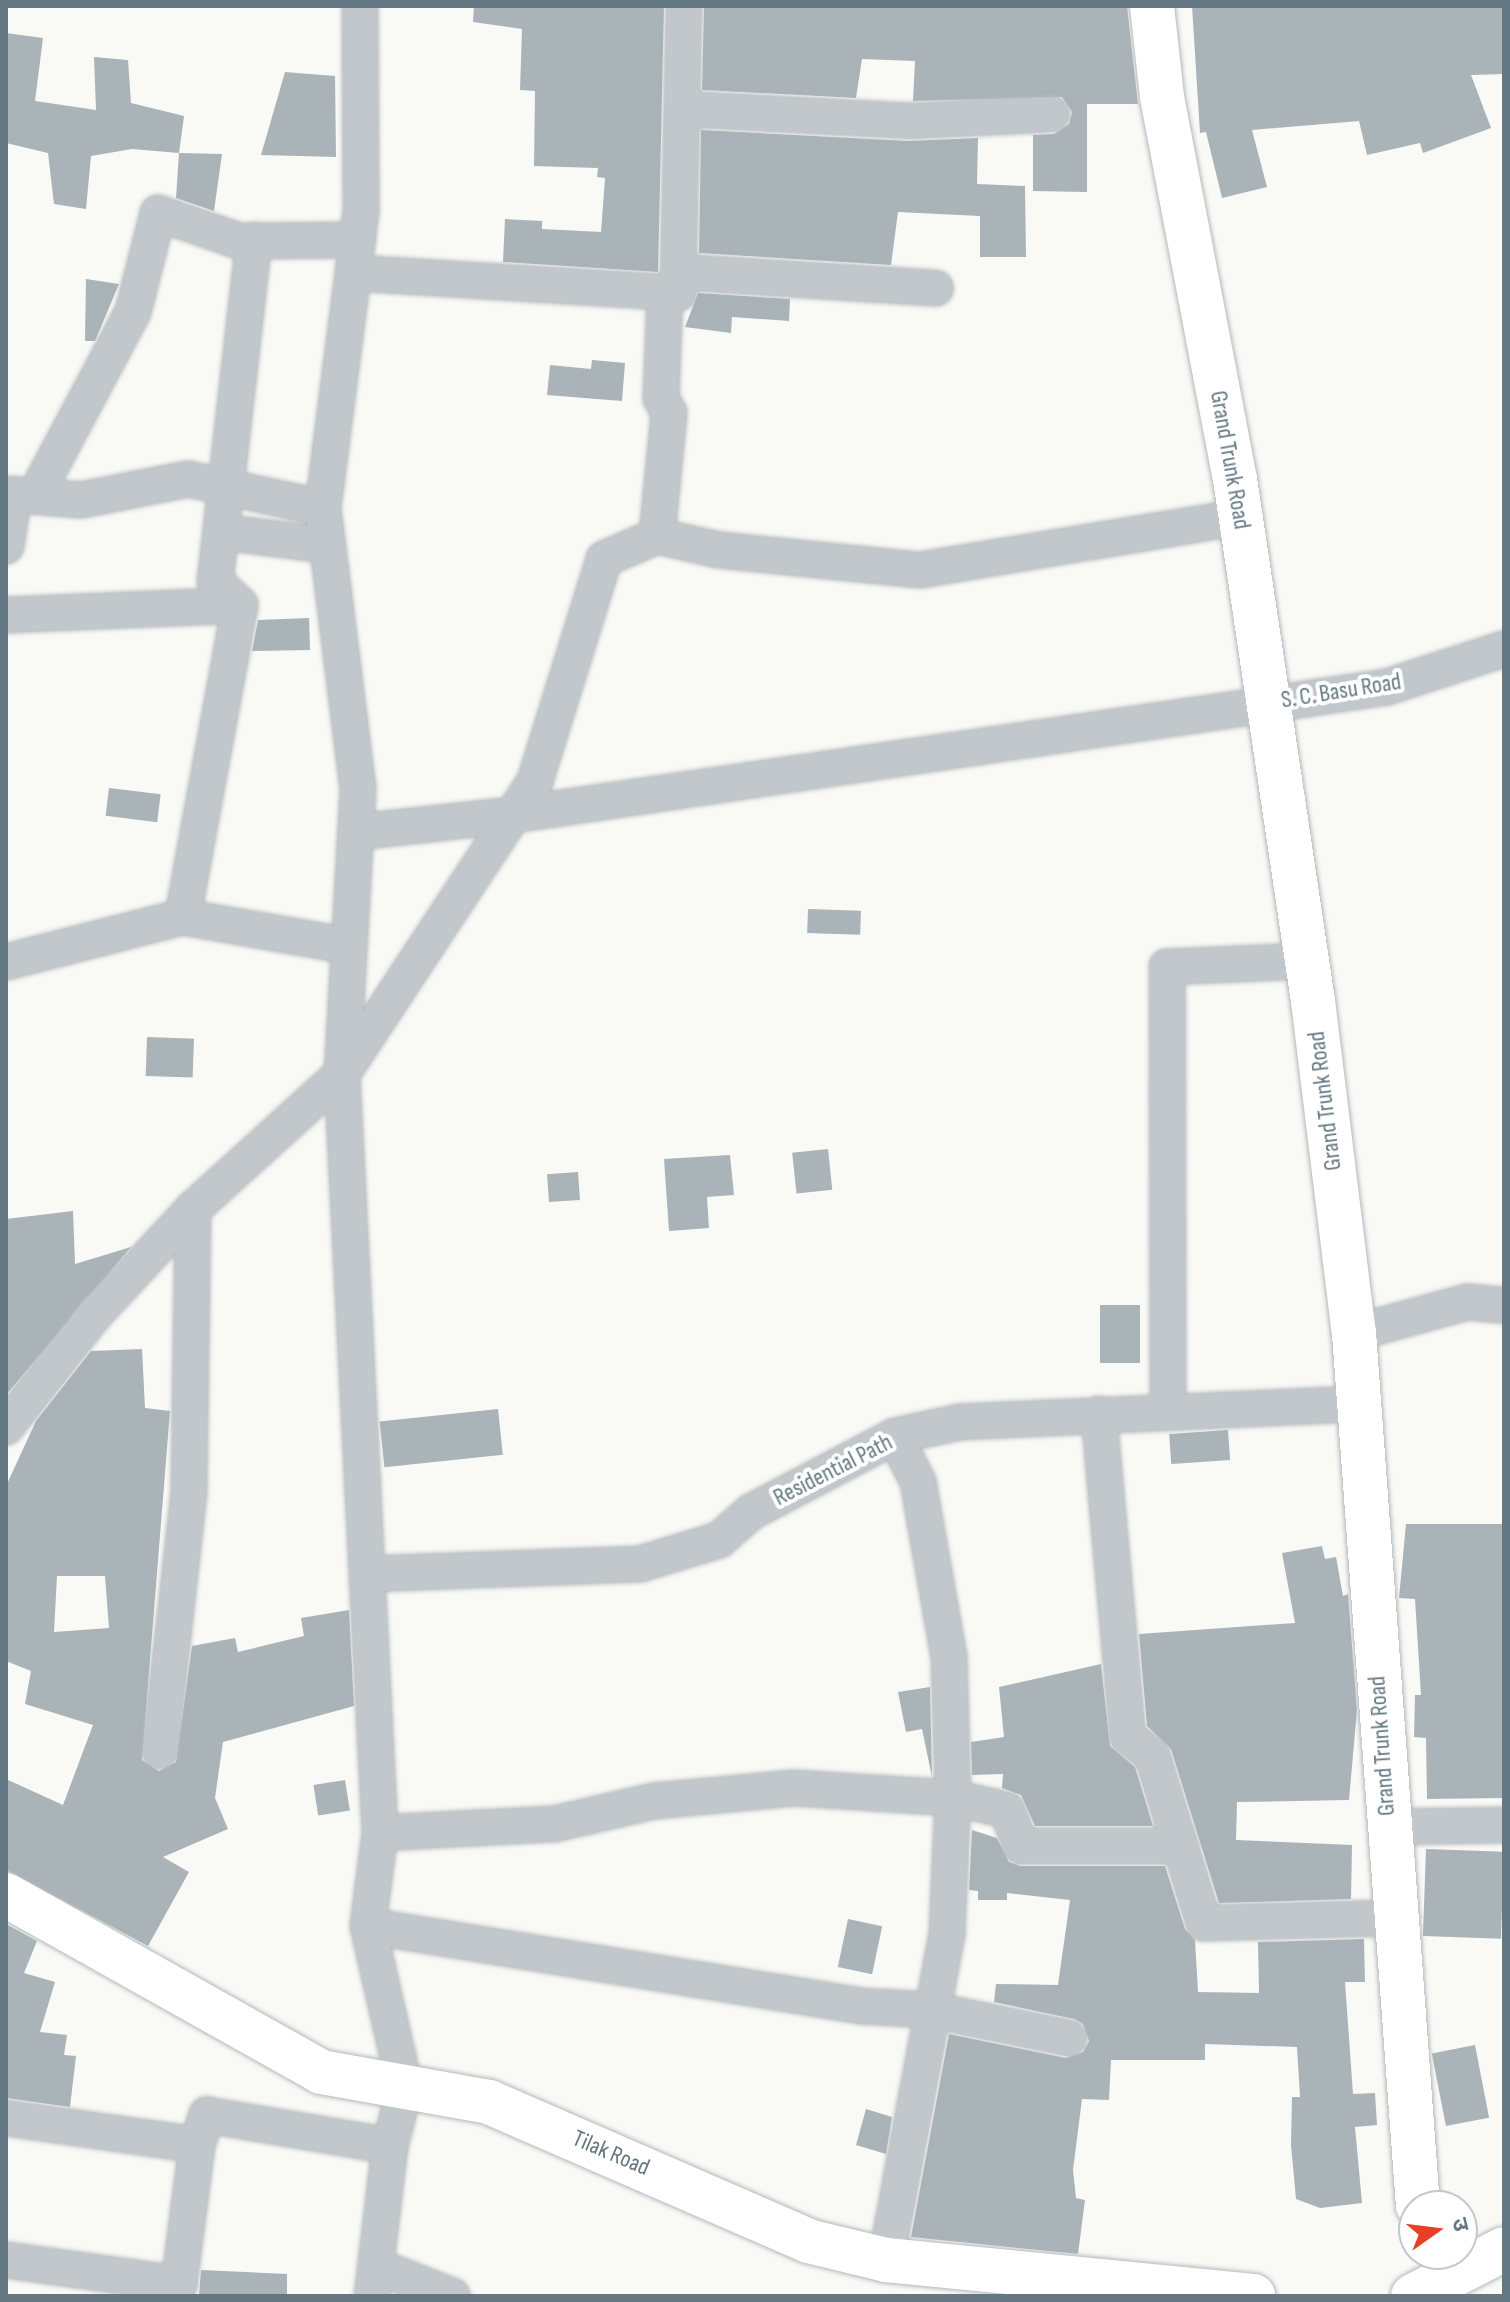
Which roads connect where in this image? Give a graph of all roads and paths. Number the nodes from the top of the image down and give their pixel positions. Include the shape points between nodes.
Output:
1 (360, 6) edge
2 (684, 6) edge
3 (1152, 6) edge
4 (682, 109) junction
5 (1052, 114) dead end
6 (254, 240) junction
7 (355, 256) junction
8 (672, 282) junction
9 (936, 288) dead end
10 (226, 485) junction
11 (18, 495) edge
12 (323, 508) junction
13 (1241, 517) junction
14 (221, 532) junction
15 (657, 536) junction
16 (327, 545) junction
17 (6, 546) edge
18 (240, 605) junction
19 (6, 615) edge
20 (1504, 649) edge
21 (1268, 703) junction
22 (513, 815) junction
23 (356, 832) junction
24 (183, 917) junction
25 (349, 946) junction
26 (1307, 961) junction
27 (6, 962) edge
28 (342, 1074) junction
29 (193, 1209) junction
30 (1504, 1305) edge
31 (1354, 1333) junction
32 (1361, 1404) junction
33 (1168, 1410) junction
34 (1099, 1414) junction
35 (6, 1427) edge
36 (895, 1436) junction
37 (367, 1574) junction
38 (160, 1751) dead end
39 (953, 1798) junction
40 (1504, 1825) edge
41 (1387, 1827) junction
42 (380, 1833) junction
43 (1181, 1846) junction
44 (6, 1895) edge
45 (1394, 1918) junction
46 (368, 1926) junction
47 (931, 2010) junction
48 (1069, 2038) dead end
49 (405, 2087) junction
50 (6, 2118) edge
51 (197, 2145) junction
52 (390, 2146) junction
53 (1417, 2190) edge
54 (1504, 2249) edge
55 (6, 2260) edge
56 (886, 2260) junction
57 (374, 2281) edge
58 (1422, 2285) edge
59 (452, 2296) edge
60 (1253, 2296) edge

1 - 7 street
2 - 4 street
3 - 13 main road, Grand Trunk Road via 1162,97
4 - 5 street via 909,121
4 - 8 street
6 - 7 street
6 - 10 street
6 - 11 street via 158,213 133,312
7 - 8 street
7 - 12 street
8 - 9 street
8 - 15 street via 661,398 669,413
10 - 11 street via 188,479 81,500
10 - 12 street
10 - 14 street
11 - 17 street
12 - 16 street
13 - 15 street via 920,570 719,550
13 - 21 main road, Grand Trunk Road
14 - 16 street
14 - 18 street via 215,581
15 - 22 street via 604,559 535,781
16 - 23 street via 358,790
18 - 19 street
18 - 24 street
20 - 21 street, S. C. Basu Road via 1387,687
21 - 22 street, S. C. Basu Road
21 - 26 main road, Grand Trunk Road
22 - 23 street, S. C. Basu Road
22 - 28 street
23 - 25 street
24 - 25 street
24 - 27 street
25 - 28 street
26 - 31 main road, Grand Trunk Road
26 - 33 street via 1167,967
28 - 29 street
28 - 37 street
29 - 35 street via 95,1314
29 - 38 street via 189,1492
30 - 31 street via 1467,1302
31 - 32 main road, Grand Trunk Road
32 - 33 street, Residential Path
32 - 41 main road, Grand Trunk Road
33 - 34 street, Residential Path
34 - 36 street, Residential Path via 960,1422
34 - 43 street via 1128,1737 1152,1755
36 - 37 street, Residential Path via 751,1512 719,1540 640,1564
36 - 39 street via 918,1482 949,1657
37 - 42 street
39 - 42 street via 794,1788 654,1801 554,1824
39 - 43 street via 1007,1810 1021,1846
39 - 47 street via 947,1933
40 - 41 street
41 - 45 main road, Grand Trunk Road
42 - 46 street
43 - 45 street via 1204,1923
44 - 49 main road, Tilak Road via 321,2072
45 - 53 main road, Grand Trunk Road
46 - 47 street via 860,2006
46 - 49 street
47 - 48 street
47 - 56 street via 917,2117
49 - 52 street
49 - 56 main road, Tilak Road via 489,2102 808,2241
50 - 51 street
51 - 52 street via 207,2115
51 - 55 street via 179,2284
52 - 57 street
54 - 58 main road
56 - 60 main road, Tilak Road
57 - 59 street

